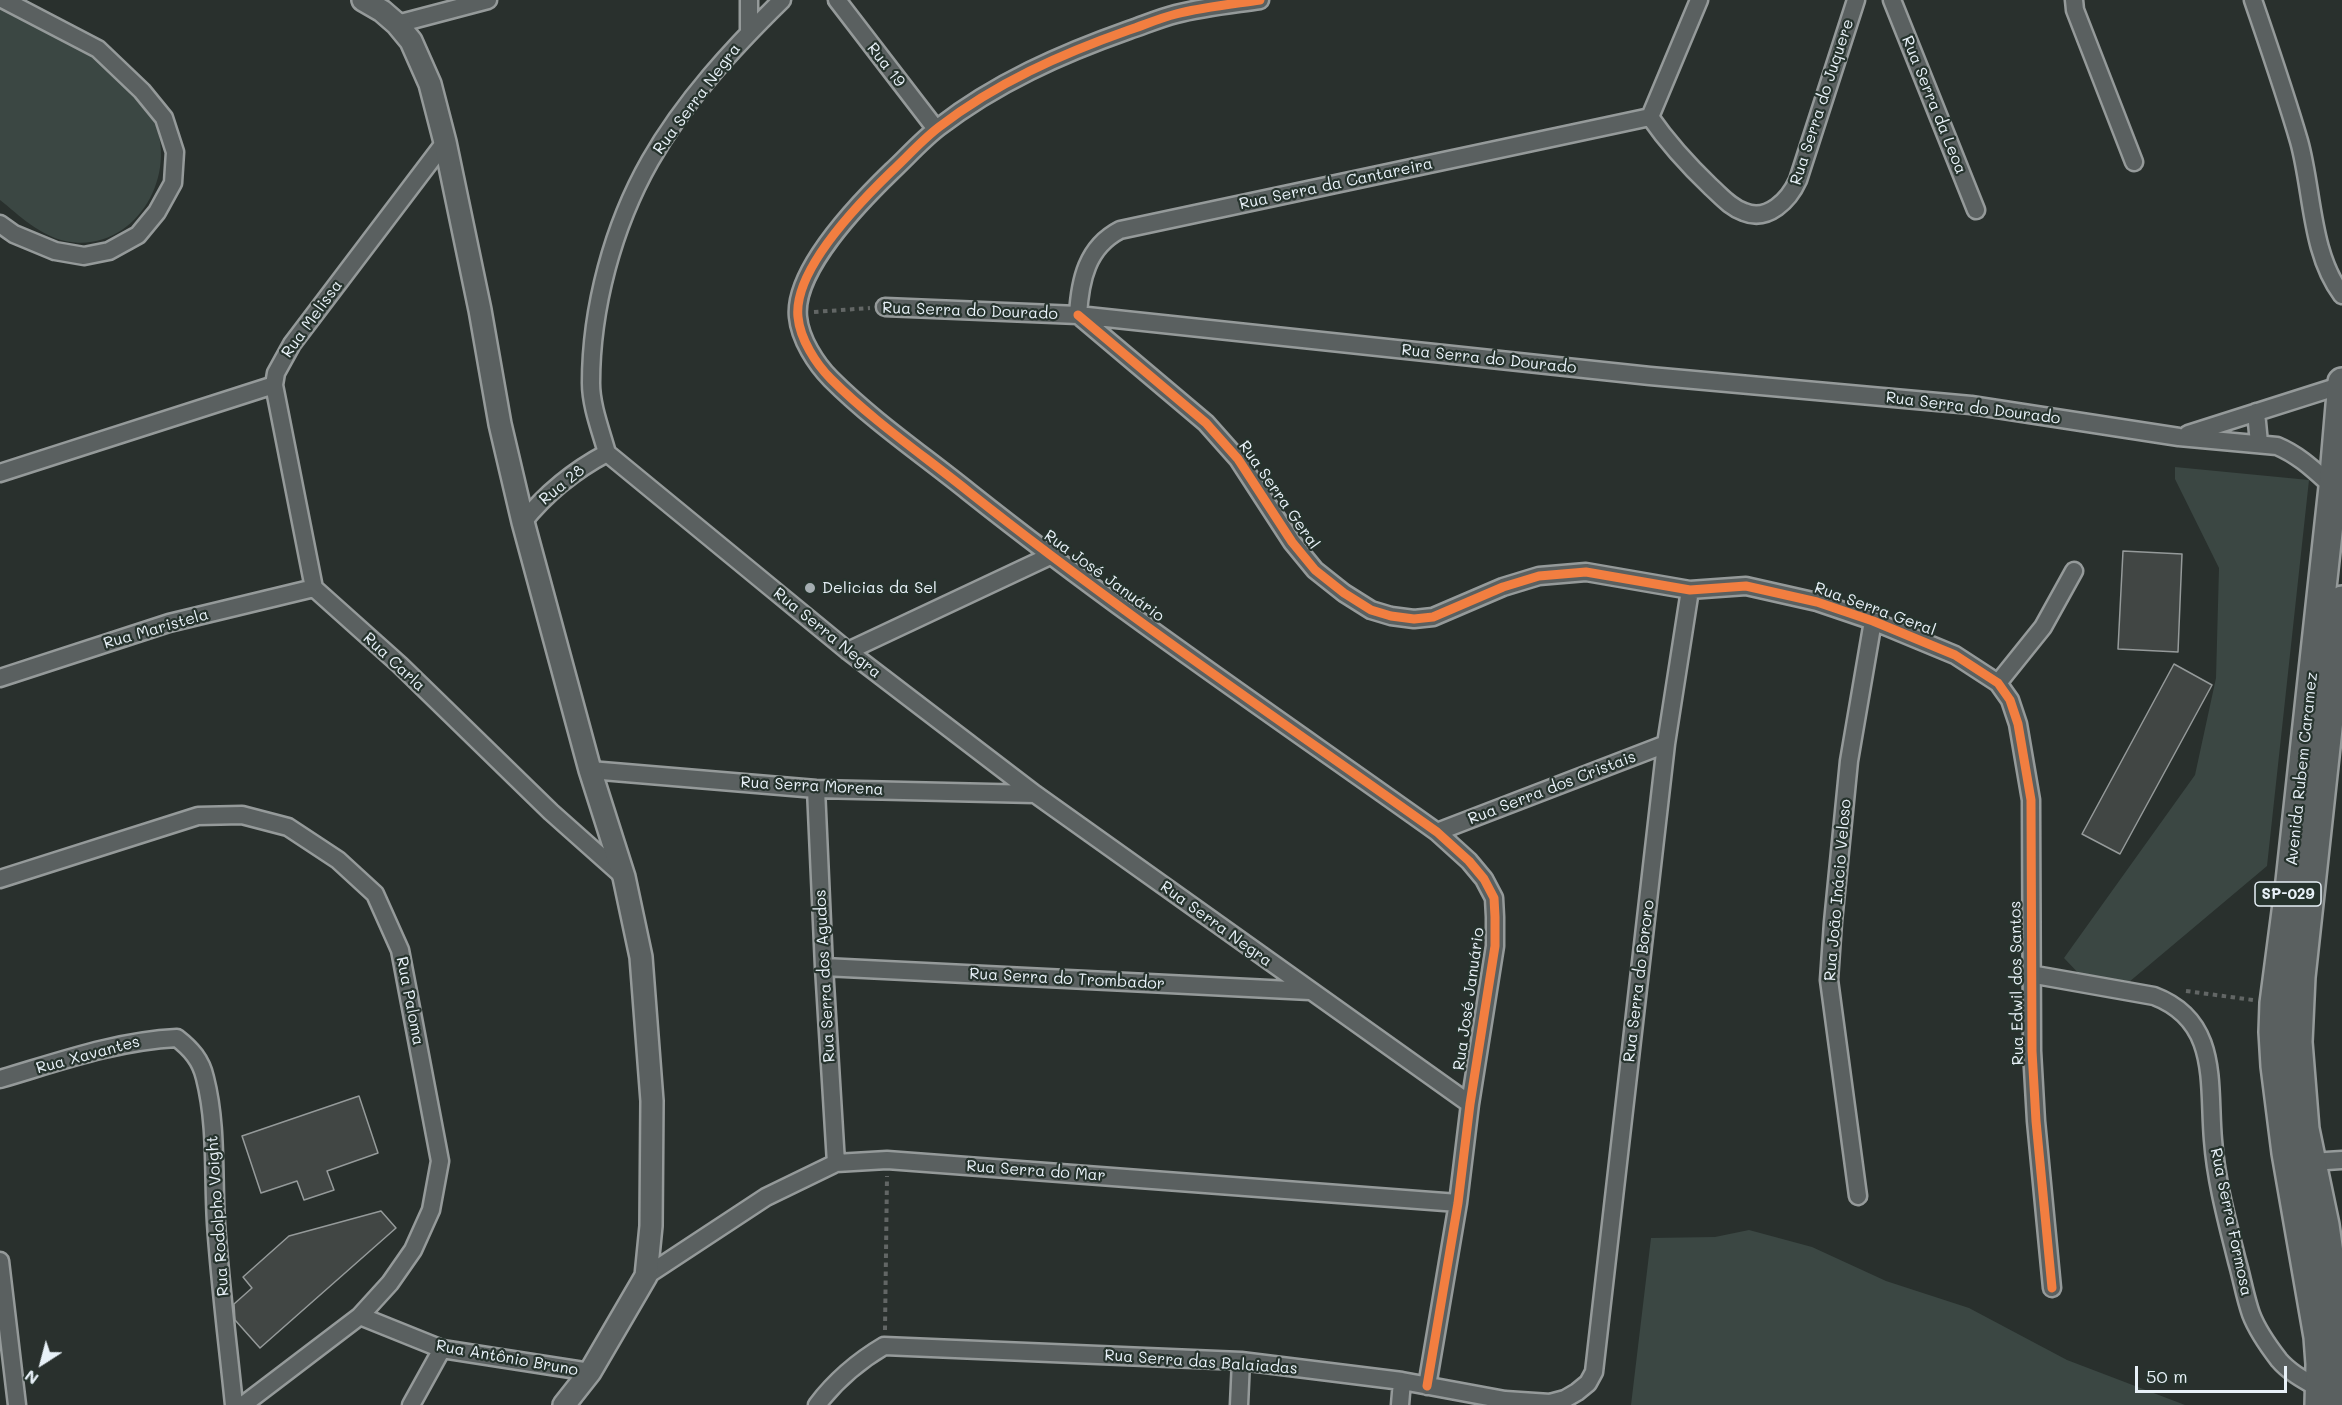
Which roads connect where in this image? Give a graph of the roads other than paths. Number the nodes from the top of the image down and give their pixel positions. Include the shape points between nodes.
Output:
1 (4, 0) edge
2 (363, 0) edge
3 (488, 0) edge
4 (749, 0) edge
5 (782, 0) edge
6 (837, 0) edge
7 (1260, 0) edge
8 (1699, 0) edge
9 (1856, 0) edge
10 (1892, 0) edge
11 (2074, 0) edge
12 (2253, 0) edge
13 (397, 24) junction
14 (749, 32) junction
15 (1650, 117) junction
16 (936, 129) junction
17 (445, 142) junction
18 (2134, 162) dead end
19 (1976, 210) dead end
20 (0, 224) edge
21 (2342, 295) edge
22 (885, 307) road end
23 (1078, 315) junction
24 (2342, 383) edge
25 (274, 386) junction
26 (2256, 412) junction
27 (2180, 437) junction
28 (2259, 443) junction
29 (607, 453) junction
30 (0, 473) edge
31 (2333, 487) junction
32 (523, 522) junction
33 (1050, 556) junction
34 (2074, 571) dead end
35 (315, 588) junction
36 (1690, 590) junction
37 (2342, 600) edge
38 (1873, 621) junction
39 (849, 651) junction
40 (0, 678) edge
41 (1998, 683) junction
42 (1666, 744) junction
43 (590, 770) junction
44 (816, 789) junction
45 (1035, 794) junction
46 (1437, 832) junction
47 (624, 877) junction
48 (0, 879) edge
49 (824, 967) junction
50 (2030, 974) junction
51 (1310, 991) junction
52 (177, 1038) joint
53 (0, 1079) edge
54 (1470, 1104) junction
55 (2342, 1160) edge
56 (2311, 1162) junction
57 (836, 1163) junction
58 (1858, 1196) dead end
59 (1458, 1203) junction
60 (0, 1261) edge
61 (646, 1276) junction
62 (2052, 1288) dead end
63 (360, 1316) junction
64 (442, 1349) junction
65 (1241, 1361) junction
66 (590, 1372) junction
67 (1593, 1372) joint
68 (1402, 1381) junction
69 (1427, 1386) junction
70 (2326, 1400) edge
71 (17, 1405) edge
72 (234, 1405) edge
73 (243, 1405) edge
74 (411, 1405) edge
75 (564, 1405) edge
76 (817, 1405) edge
77 (1239, 1405) edge
78 (1400, 1405) edge

1 - 20 street via 98,49 164,118 176,152 173,183 157,212 138,235 109,251 84,256 55,251
2 - 13 street
3 - 13 street
4 - 14 street
5 - 14 street, Rua Serra Negra
6 - 16 street, Rua 19
7 - 16 street via 1177,14 1091,43 1015,76
8 - 15 street
9 - 15 street, Rua Serra do Juquere via 1798,180 1783,203 1770,211 1746,213 1732,206 1669,145
10 - 19 street, Rua Serra da Leoa
11 - 18 street
12 - 21 street via 2299,142 2321,252
13 - 17 street via 411,41 430,84
14 - 29 street, Rua Serra Negra via 674,125 650,161 625,215 603,281 593,355 591,384
15 - 23 street, Rua Serra da Cantareira via 1120,230 1109,236 1088,261 1082,276
16 - 33 street, Rua José Januário via 868,194 819,255 803,289 797,314 800,330 829,377
17 - 25 street, Rua Melissa via 292,344 276,373
17 - 32 street
22 - 23 street, Rua Serra do Dourado
23 - 27 street, Rua Serra do Dourado via 1650,376 1971,405
23 - 36 street, Rua Serra Geral via 1206,423 1238,459 1315,570 1371,609 1402,618 1432,617 1539,576 1586,572
24 - 26 street, Rua Serra do Dourado
24 - 31 highway, Avenida Rubem Caramez / SP-029
25 - 30 street
25 - 35 street
26 - 27 street, Rua Serra do Dourado
26 - 28 street
27 - 28 street, Rua Serra do Dourado
28 - 31 street, Rua Serra do Dourado via 2289,451
29 - 32 street, Rua 28 via 558,484
29 - 39 street, Rua Serra Negra
31 - 70 highway, Avenida Rubem Caramez / SP-029 via 2274,1003 2274,1066
32 - 43 street
33 - 39 street
33 - 46 street, Rua José Januário
34 - 41 street via 2043,627
35 - 40 street, Rua Maristela via 169,623
35 - 47 street, Rua Carla via 550,812
36 - 38 street, Rua Serra Geral via 1746,586 1816,602
36 - 42 street, Rua Serra do Bororo
37 - 56 highway, Avenida Rubem Caramez / SP-029 via 2300,988 2300,1086
38 - 41 street, Rua Serra Geral via 1955,655
38 - 58 street, Rua João Inácio Veloso via 1849,761 1829,980
39 - 45 street, Rua Serra Negra
41 - 50 street, Rua Edwil dos Santos via 2010,700 2018,724 2031,800
42 - 46 street, Rua Serra dos Cristais
42 - 67 street, Rua Serra do Bororo
43 - 44 street, Rua Serra Morena
43 - 47 street
44 - 45 street, Rua Serra Morena
44 - 49 street, Rua Serra dos Agudos
45 - 51 street, Rua Serra Negra
46 - 54 street, Rua José Januário via 1469,861 1494,898 1495,946
47 - 61 street via 641,957 652,1101 651,1226
48 - 63 street, Rua Paloma via 198,816 242,815 288,827 338,860 375,894 400,950 440,1161 431,1210 413,1250
49 - 51 street, Rua Serra do Trombador
49 - 57 street, Rua Serra dos Agudos
50 - 62 street, Rua Edwil dos Santos via 2036,1121
50 - 70 street, Rua Serra Formosa via 2154,996 2172,1003 2186,1016 2202,1041 2210,1068 2218,1175 2251,1315 2281,1362
51 - 54 street, Rua Serra Negra
52 - 53 street, Rua Xavantes via 145,1039 105,1048
52 - 72 street, Rua Rodolpho Voight via 194,1052 205,1076 210,1106 216,1223
54 - 59 street, Rua José Januário
55 - 56 street
56 - 70 highway, Avenida Rubem Caramez / SP-029 via 2325,1225 2340,1340
57 - 59 street, Rua Serra do Mar via 887,1160
57 - 61 street, Rua Serra do Mar via 766,1197
59 - 69 street, Rua José Januário
60 - 71 street
61 - 66 street
63 - 64 street, Rua Antônio Bruno
63 - 73 street
64 - 66 street, Rua Antônio Bruno
64 - 74 street
65 - 68 street, Rua Serra das Balaiadas
65 - 76 street, Rua Serra das Balaiadas via 885,1346 860,1360
65 - 77 street
66 - 75 street
67 - 69 street, Rua Serra das Balaiadas via 1588,1383 1576,1392 1550,1403 1505,1400
68 - 69 street, Rua Serra das Balaiadas
68 - 78 street

